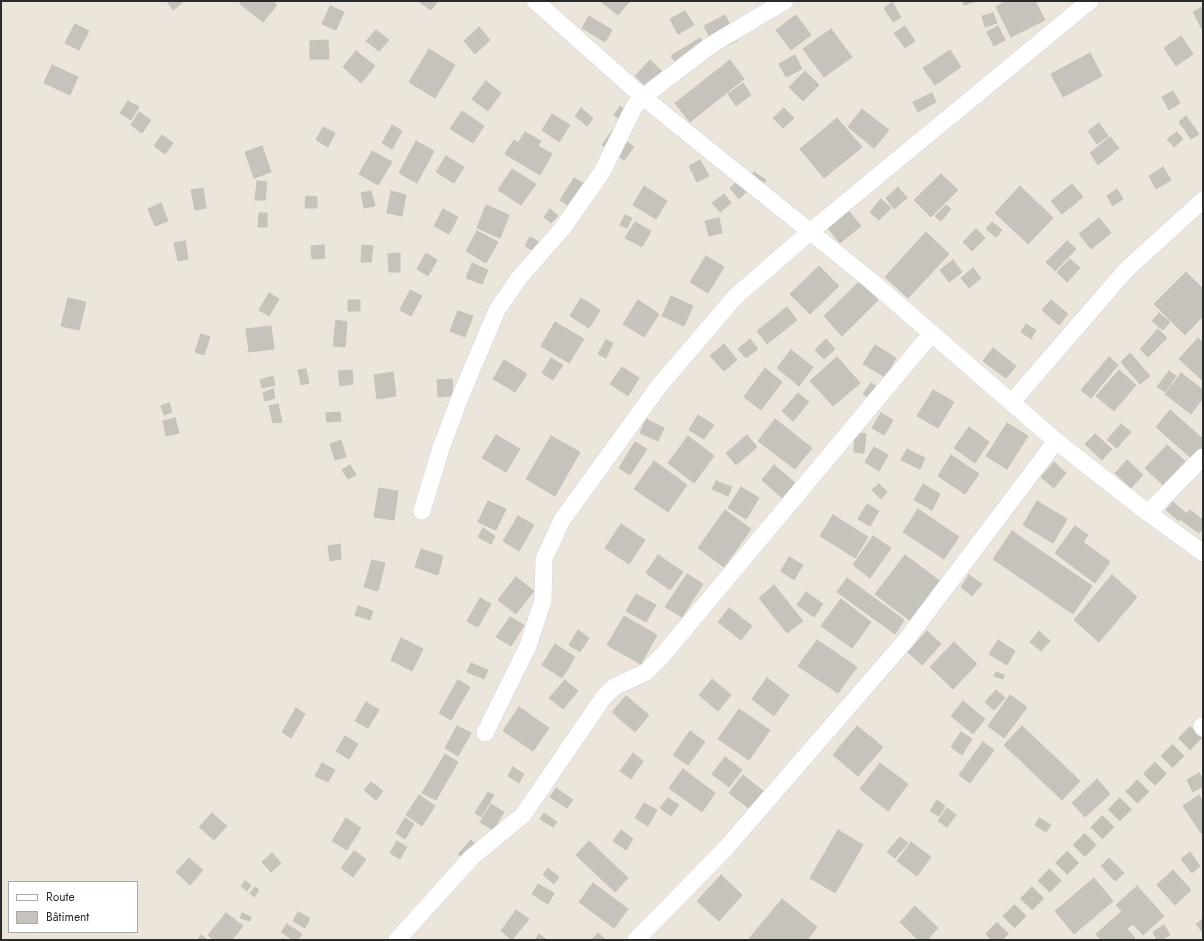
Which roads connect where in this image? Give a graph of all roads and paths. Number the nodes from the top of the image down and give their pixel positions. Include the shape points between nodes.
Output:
1 (535, 1) edge
2 (786, 1) edge
3 (1090, 1) edge
4 (643, 97) junction
5 (1203, 200) edge
6 (811, 231) junction
7 (932, 333) junction
8 (1012, 402) junction
9 (1056, 441) junction
10 (1203, 457) edge
11 (422, 511) dead end
12 (1148, 513) junction
13 (1203, 553) edge
14 (485, 733) dead end
15 (397, 940) edge
16 (636, 940) edge

1 - 4 street
2 - 4 street via 710,45
3 - 6 street
4 - 6 street
4 - 11 street via 634,107 602,172 562,229 519,278 497,310 441,448
5 - 8 street via 1126,270
6 - 7 street
6 - 14 street via 730,303 659,386 562,520 544,559 543,600 528,646
7 - 8 street
7 - 15 street via 662,656 646,672 614,687 603,698 524,815 471,858
8 - 9 street
9 - 12 street
9 - 16 street via 906,640 726,848
10 - 12 street
12 - 13 street

